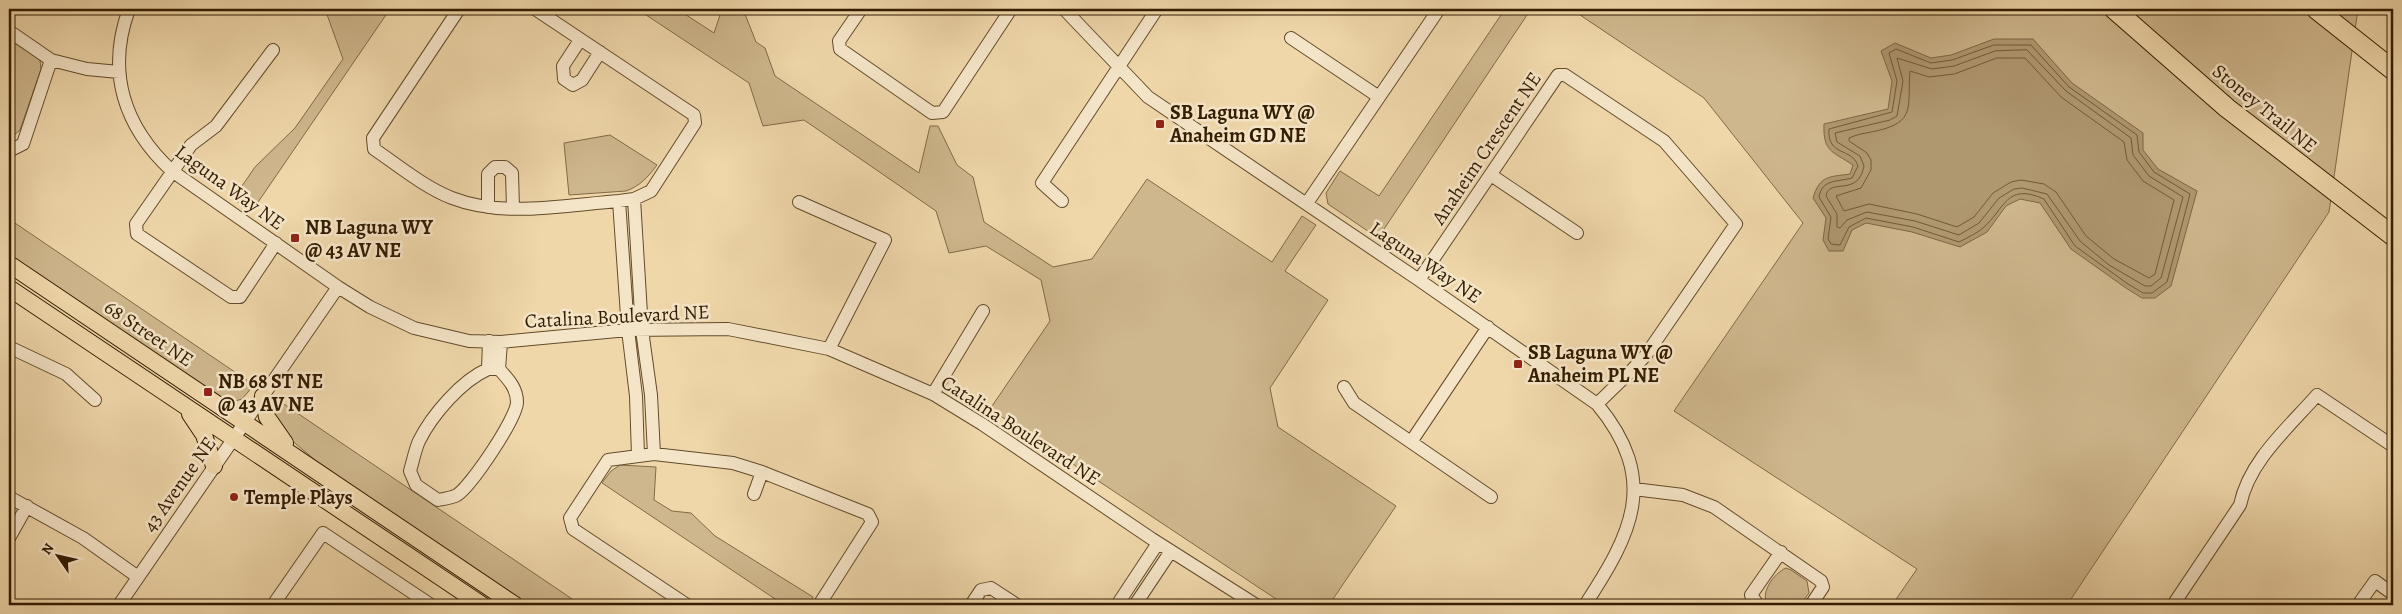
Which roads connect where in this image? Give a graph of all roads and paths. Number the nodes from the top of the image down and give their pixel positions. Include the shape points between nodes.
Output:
1 (129, 9) edge
2 (459, 9) edge
3 (535, 9) edge
4 (861, 9) edge
5 (1011, 9) edge
6 (1064, 9) edge
7 (1157, 9) edge
8 (1440, 9) edge
9 (2114, 9) edge
10 (2316, 9) edge
11 (9, 31) edge
12 (1291, 38) dead end
13 (580, 40) junction
14 (273, 50) dead end
15 (600, 52) junction
16 (51, 60) junction
17 (1119, 66) junction
18 (2393, 70) edge
19 (119, 72) junction
20 (1379, 97) junction
21 (9, 146) edge
22 (172, 171) junction
23 (1491, 175) junction
24 (634, 199) junction
25 (619, 201) junction
26 (1062, 201) dead end
27 (799, 202) dead end
28 (1307, 203) junction
29 (488, 207) junction
30 (513, 208) junction
31 (1577, 233) dead end
32 (2393, 236) edge
33 (276, 243) junction
34 (9, 264) edge
35 (1419, 280) junction
36 (338, 286) junction
37 (9, 288) edge
38 (982, 311) dead end
39 (1488, 327) junction
40 (628, 330) junction
41 (642, 330) junction
42 (495, 341) junction
43 (9, 347) edge
44 (829, 349) junction
45 (493, 369) junction
46 (1344, 387) dead end
47 (933, 394) junction
48 (263, 396) junction
49 (95, 400) dead end
50 (1597, 404) junction
51 (185, 406) junction
52 (244, 423) junction
53 (233, 439) junction
54 (1411, 442) junction
55 (2393, 446) edge
56 (654, 454) junction
57 (638, 455) junction
58 (300, 459) junction
59 (214, 466) junction
60 (762, 472) junction
61 (1634, 488) junction
62 (754, 494) dead end
63 (9, 497) edge
64 (1491, 498) dead end
65 (26, 506) junction
66 (9, 538) edge
67 (1158, 543) junction
68 (1171, 552) junction
69 (1781, 552) junction
70 (138, 577) junction
71 (2393, 594) edge
72 (119, 605) edge
73 (273, 605) edge
74 (431, 605) edge
75 (482, 605) edge
76 (515, 605) edge
77 (687, 605) edge
78 (819, 605) edge
79 (971, 605) edge
80 (1017, 605) edge
81 (1116, 605) edge
82 (1135, 605) edge
83 (1256, 605) edge
84 (1585, 605) edge
85 (1758, 605) edge
86 (1811, 605) edge
87 (2173, 605) edge
88 (2358, 605) edge

1 - 19 street, Laguna Way NE via 120,42
2 - 29 street via 373,138 374,149 450,197
3 - 13 street
4 - 5 street via 839,41 840,49 932,113 943,112
6 - 17 street, Laguna Way NE
7 - 17 street
8 - 20 street
9 - 32 highway, Stoney Trail NE via 2227,108
10 - 18 highway
11 - 16 street
12 - 20 street
13 - 15 street
13 - 15 street via 563,66 564,79 573,85 582,80
14 - 22 street via 216,126 191,145
15 - 24 street via 694,115 695,123 650,191
16 - 19 street via 87,69
16 - 21 street via 23,144 13,149
17 - 26 street via 1042,184
17 - 28 street, Laguna Way NE via 1148,97 1168,112
19 - 22 street, Laguna Way NE via 125,103 136,130
20 - 28 street
22 - 33 street, Laguna Way NE
22 - 33 street via 136,224 137,234 231,297 240,297
23 - 31 street
23 - 35 street, Anaheim Crescent NE
23 - 50 street, Anaheim Crescent NE via 1558,75 1565,75 1664,142 1736,224 1646,354
24 - 25 street
24 - 41 street
25 - 30 street
25 - 40 street
27 - 44 street via 885,240
28 - 35 street, Laguna Way NE
29 - 30 street
29 - 30 street via 488,174 495,167 505,167 512,173
33 - 36 street, Laguna Way NE
34 - 52 main road, 68 Street NE
35 - 39 street, Laguna Way NE
36 - 42 street, Catalina Boulevard NE via 370,307 414,328 469,341
36 - 48 street, 43 Avenue NE
37 - 51 main road, 68 Street NE
38 - 47 street
39 - 50 street, Laguna Way NE
39 - 54 street
40 - 41 street, Catalina Boulevard NE
40 - 42 street, Catalina Boulevard NE
40 - 57 street via 636,396
41 - 44 street, Catalina Boulevard NE via 728,329
41 - 56 street via 651,395
42 - 45 street
43 - 49 street via 66,374
44 - 47 street, Catalina Boulevard NE
45 - 45 street via 513,384 518,403 503,437 456,496 438,500 416,485 410,471 419,441 448,400 473,376
46 - 54 street via 1354,403
47 - 67 street, Catalina Boulevard NE via 992,430
48 - 52 street, 43 Avenue NE
48 - 58 main road via 271,426
50 - 61 street, Laguna Way NE via 1627,456
51 - 53 main road, 68 Street NE
51 - 59 main road via 204,435
52 - 53 street, 43 Avenue NE
52 - 58 main road, 68 Street NE
53 - 59 street, 43 Avenue NE
53 - 75 main road, 68 Street NE
54 - 64 street
55 - 87 street via 2317,395 2260,459 2243,488 2240,506
56 - 57 street
56 - 60 street via 733,463
57 - 77 street via 608,460 570,518 573,529
58 - 76 main road, 68 Street NE
59 - 70 street, 43 Avenue NE
60 - 62 street
60 - 78 street via 868,514 872,522
61 - 69 street via 1683,495 1714,507
61 - 84 street, Laguna Way NE via 1632,514 1625,538
63 - 65 street
65 - 66 street
65 - 70 street via 83,538
67 - 68 street, Catalina Boulevard NE
67 - 81 street
68 - 82 street
68 - 83 street, Catalina Boulevard NE
69 - 85 street via 1751,595
69 - 86 street via 1821,581 1823,587
70 - 72 street, 43 Avenue NE
71 - 88 street via 2375,581
73 - 74 street via 323,533
79 - 80 street via 981,590 991,588

